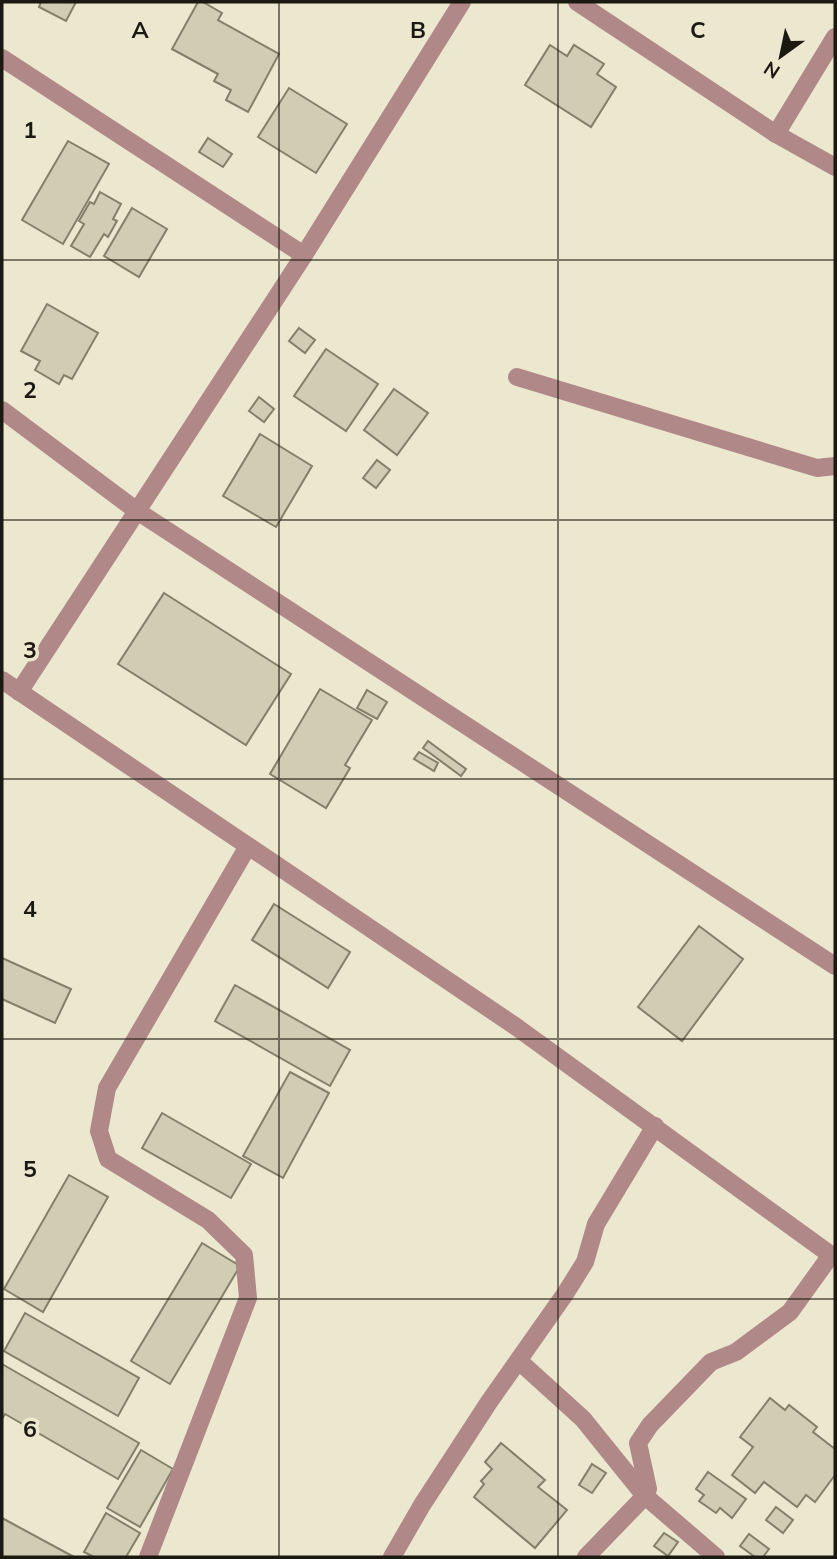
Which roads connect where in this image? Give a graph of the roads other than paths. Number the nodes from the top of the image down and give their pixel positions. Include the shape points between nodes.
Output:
1 (462, 2) edge
2 (577, 2) edge
3 (835, 37) edge
4 (2, 58) edge
5 (776, 134) junction
6 (835, 167) edge
7 (304, 255) junction
8 (517, 377) dead end
9 (2, 410) edge
10 (835, 466) edge
11 (137, 510) junction
12 (2, 680) edge
13 (19, 692) junction
14 (248, 846) junction
15 (835, 966) edge
16 (654, 1126) junction
17 (833, 1257) edge
18 (519, 1361) junction
19 (645, 1496) junction
20 (148, 1557) edge
21 (392, 1557) edge
22 (586, 1557) edge
23 (716, 1557) edge

1 - 7 street
2 - 5 street
3 - 5 street
4 - 7 street
5 - 6 street
7 - 11 street
8 - 10 street via 817,468
9 - 11 street
11 - 13 street
11 - 15 street
12 - 13 street
13 - 14 street
14 - 16 street
14 - 20 street via 107,1088 99,1131 108,1159 208,1220 244,1255 248,1298
16 - 17 street
16 - 18 street via 596,1224 584,1262
17 - 19 street via 790,1312 736,1352 711,1362 650,1425 638,1443 649,1489
18 - 19 street via 583,1419
18 - 21 street
19 - 22 street
19 - 23 street

